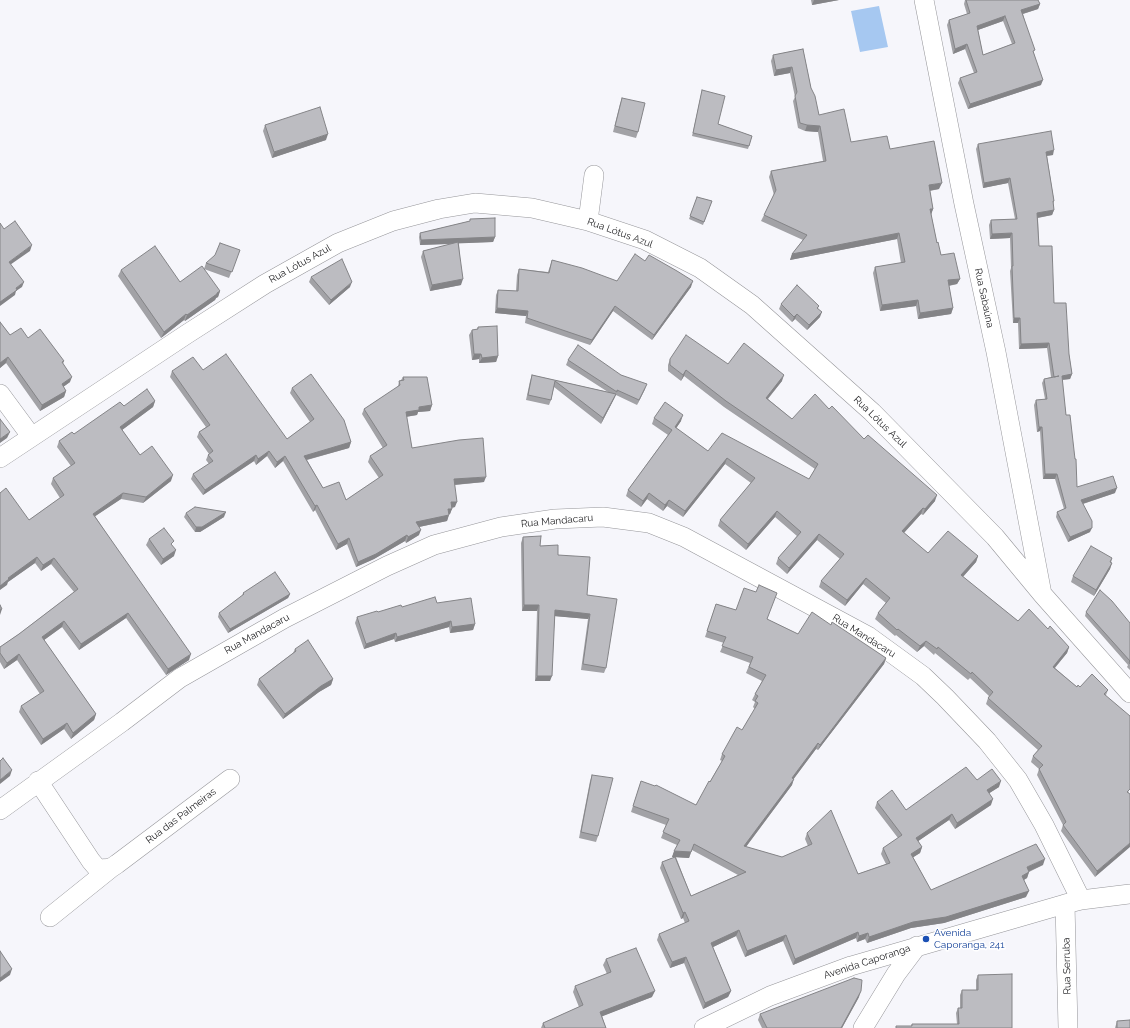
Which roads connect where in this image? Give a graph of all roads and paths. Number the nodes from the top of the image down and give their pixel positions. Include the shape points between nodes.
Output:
1 (924, 0) edge
2 (594, 175) dead end
3 (588, 221) junction
4 (0, 394) edge
5 (31, 436) junction
6 (0, 458) edge
7 (1042, 595) junction
8 (1130, 693) edge
9 (230, 779) dead end
10 (38, 781) junction
11 (0, 810) edge
12 (111, 868) junction
13 (1130, 894) edge
14 (1073, 902) junction
15 (50, 917) dead end
16 (917, 946) junction
17 (704, 1028) edge
18 (863, 1028) edge
19 (1068, 1028) edge

1 - 7 street, Rua Sabaúna via 996,352
2 - 3 street
3 - 5 street, Rua Lótus Azul via 532,208 475,203 439,208 392,221 338,243 265,284
3 - 7 street, Rua Lótus Azul via 645,240 700,268 752,305 872,412 995,537
4 - 5 street
5 - 6 street, Rua Lótus Azul
7 - 8 street, Rua Lótus Azul
9 - 12 street, Rua das Palmeiras
10 - 11 street, Rua Mandacaru
10 - 12 street via 91,861 97,868
10 - 14 street, Rua Mandacaru via 180,678 285,618 387,566 434,545 501,527 555,519 603,517 649,523 684,537 868,636 923,676 987,741 1018,780 1044,825
12 - 15 street, Rua das Palmeiras
13 - 14 street, Avenida Caporanga
14 - 16 street, Avenida Caporanga
14 - 19 street, Rua Serruba
16 - 17 street, Avenida Caporanga via 850,966 770,996
16 - 18 street via 896,974

